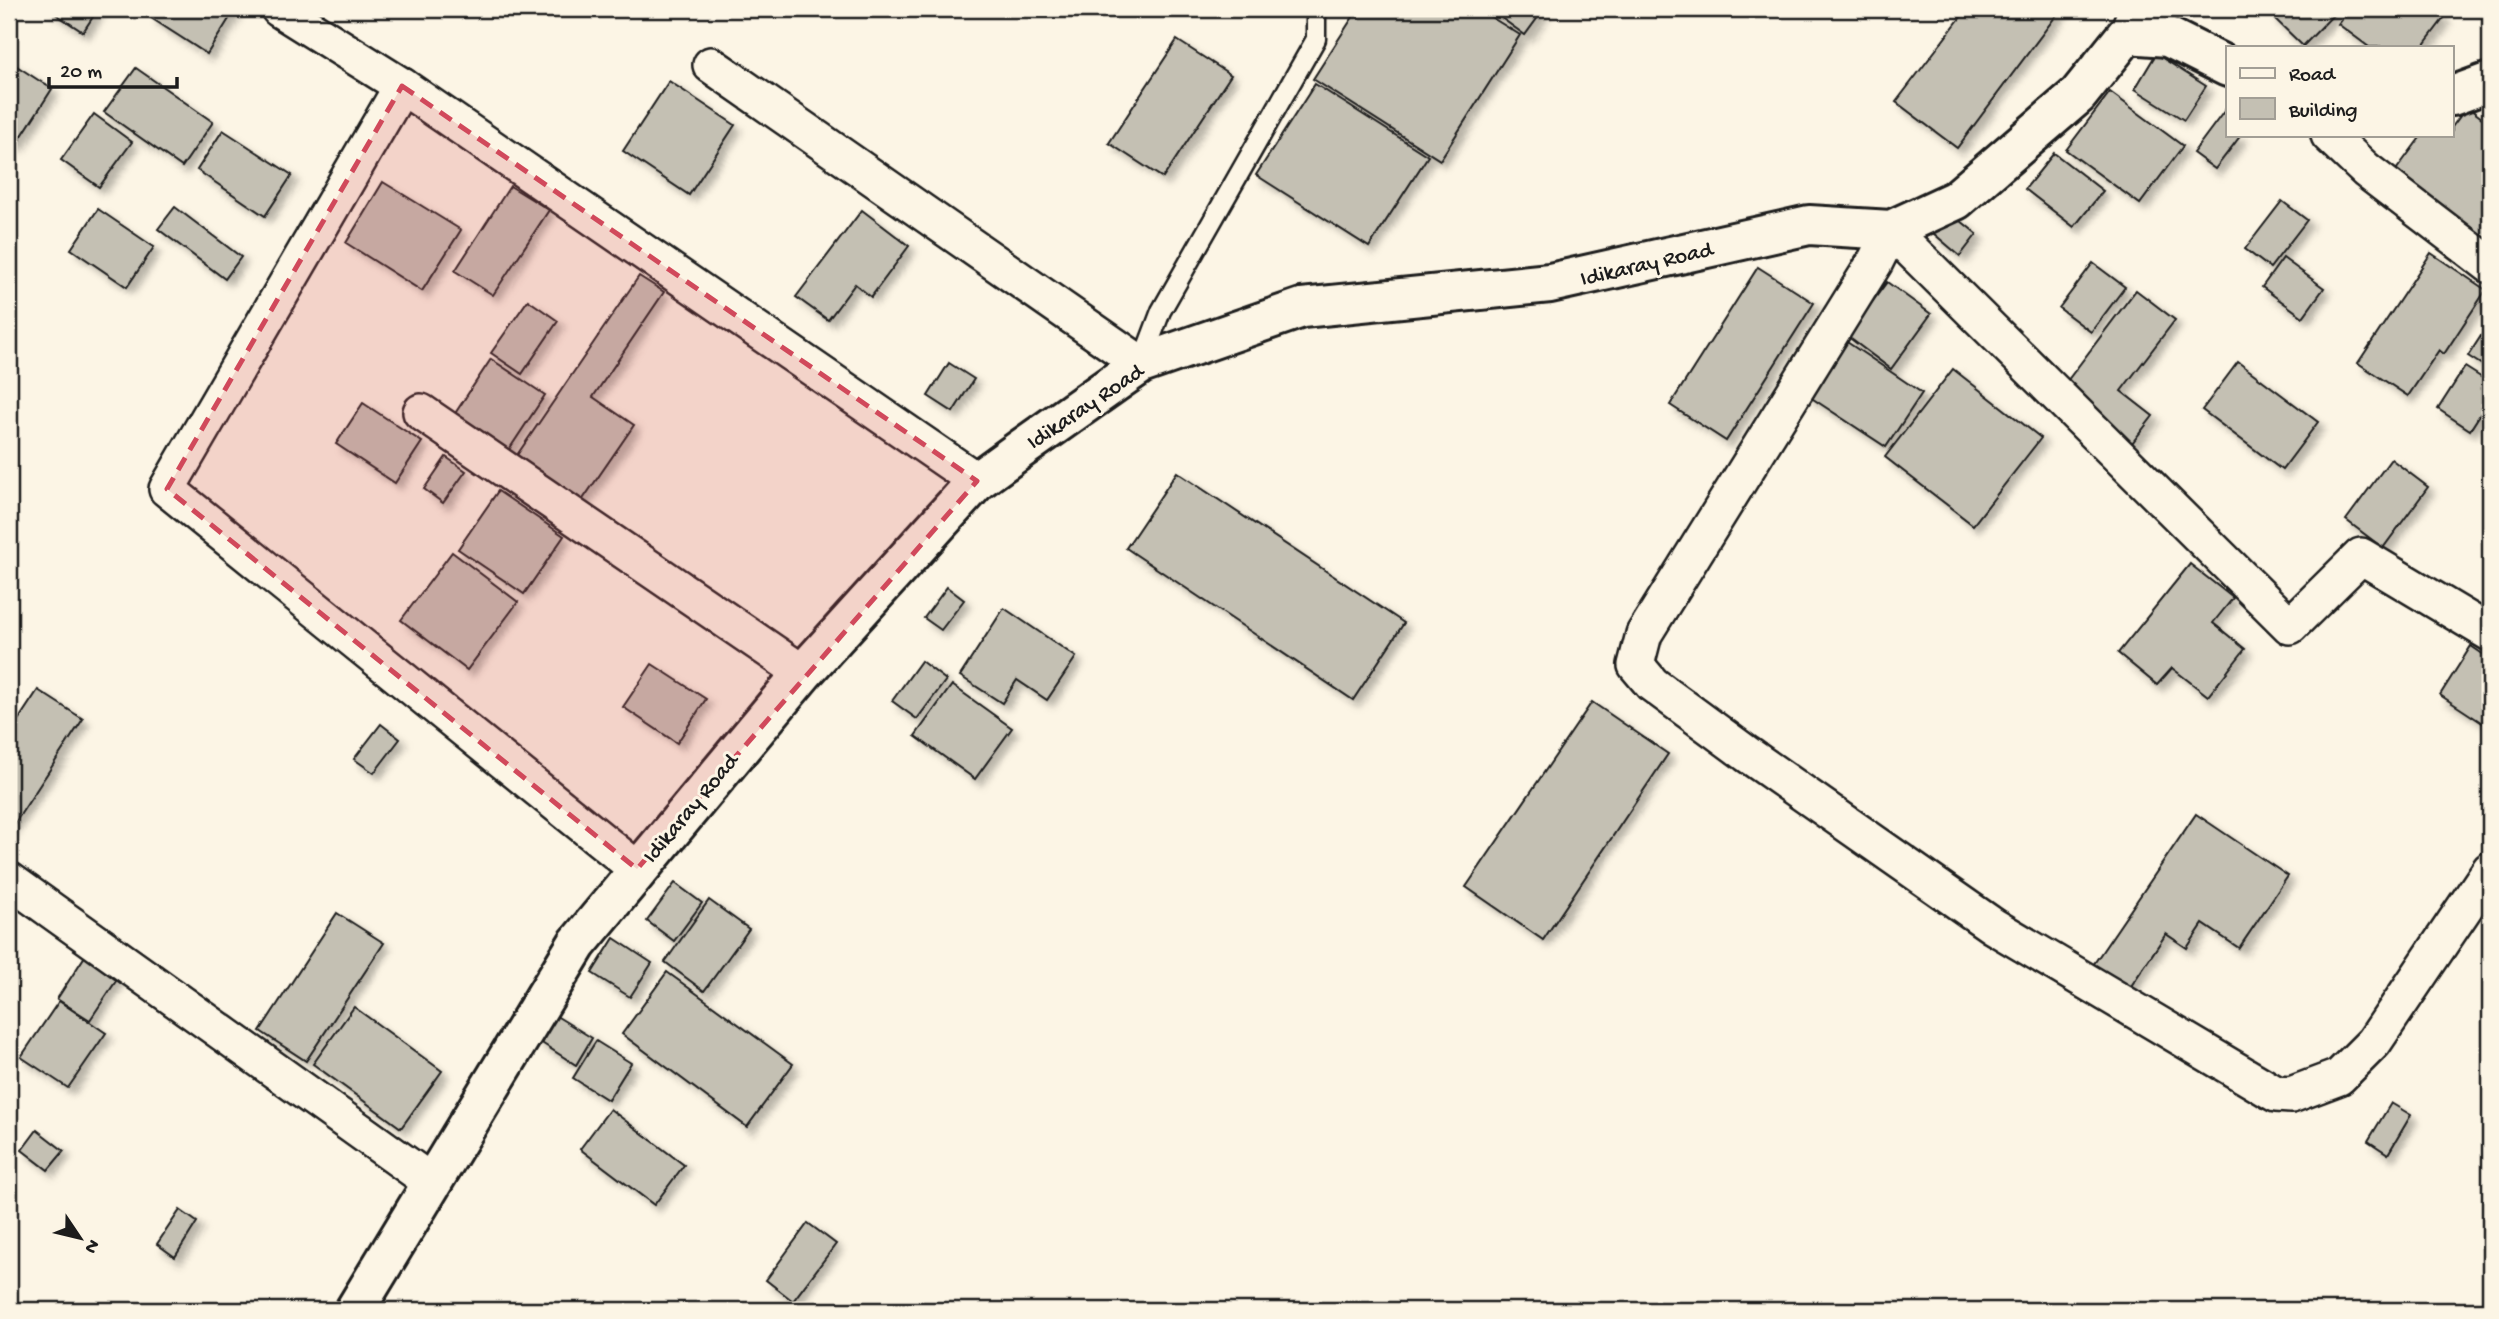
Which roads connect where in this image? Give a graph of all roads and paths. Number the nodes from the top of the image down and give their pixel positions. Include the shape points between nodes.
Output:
1 (279, 9) edge
2 (1316, 9) edge
3 (2132, 21) edge
4 (711, 65) dead end
5 (2226, 66) edge
6 (2490, 82) edge
7 (402, 86) junction
8 (2454, 95) edge
9 (2330, 136) edge
10 (1891, 230) junction
11 (2490, 265) edge
12 (1141, 364) junction
13 (421, 412) dead end
14 (976, 481) junction
15 (2490, 633) edge
16 (803, 673) junction
17 (637, 869) junction
18 (2490, 870) edge
19 (9, 880) edge
20 (431, 1182) junction
21 (355, 1310) edge

1 - 7 street
2 - 12 lane via 1315,38 1161,312
3 - 5 street, Idikaray Road
3 - 10 street, Idikaray Road via 2078,95 1956,200
4 - 12 street
6 - 8 street
7 - 14 street
7 - 17 street via 167,489
9 - 11 street via 2366,170
10 - 12 street, Idikaray Road via 1809,225 1550,284 1302,307
10 - 15 street via 2290,626 2361,556
10 - 18 street via 1644,634 1636,665 1652,684 1993,926 2276,1094 2291,1095 2339,1077 2374,1042
12 - 14 street, Idikaray Road
13 - 16 street
14 - 16 street, Idikaray Road
16 - 17 street, Idikaray Road
17 - 20 street, Idikaray Road via 577,944
19 - 20 street
20 - 21 street, Idikaray Road

